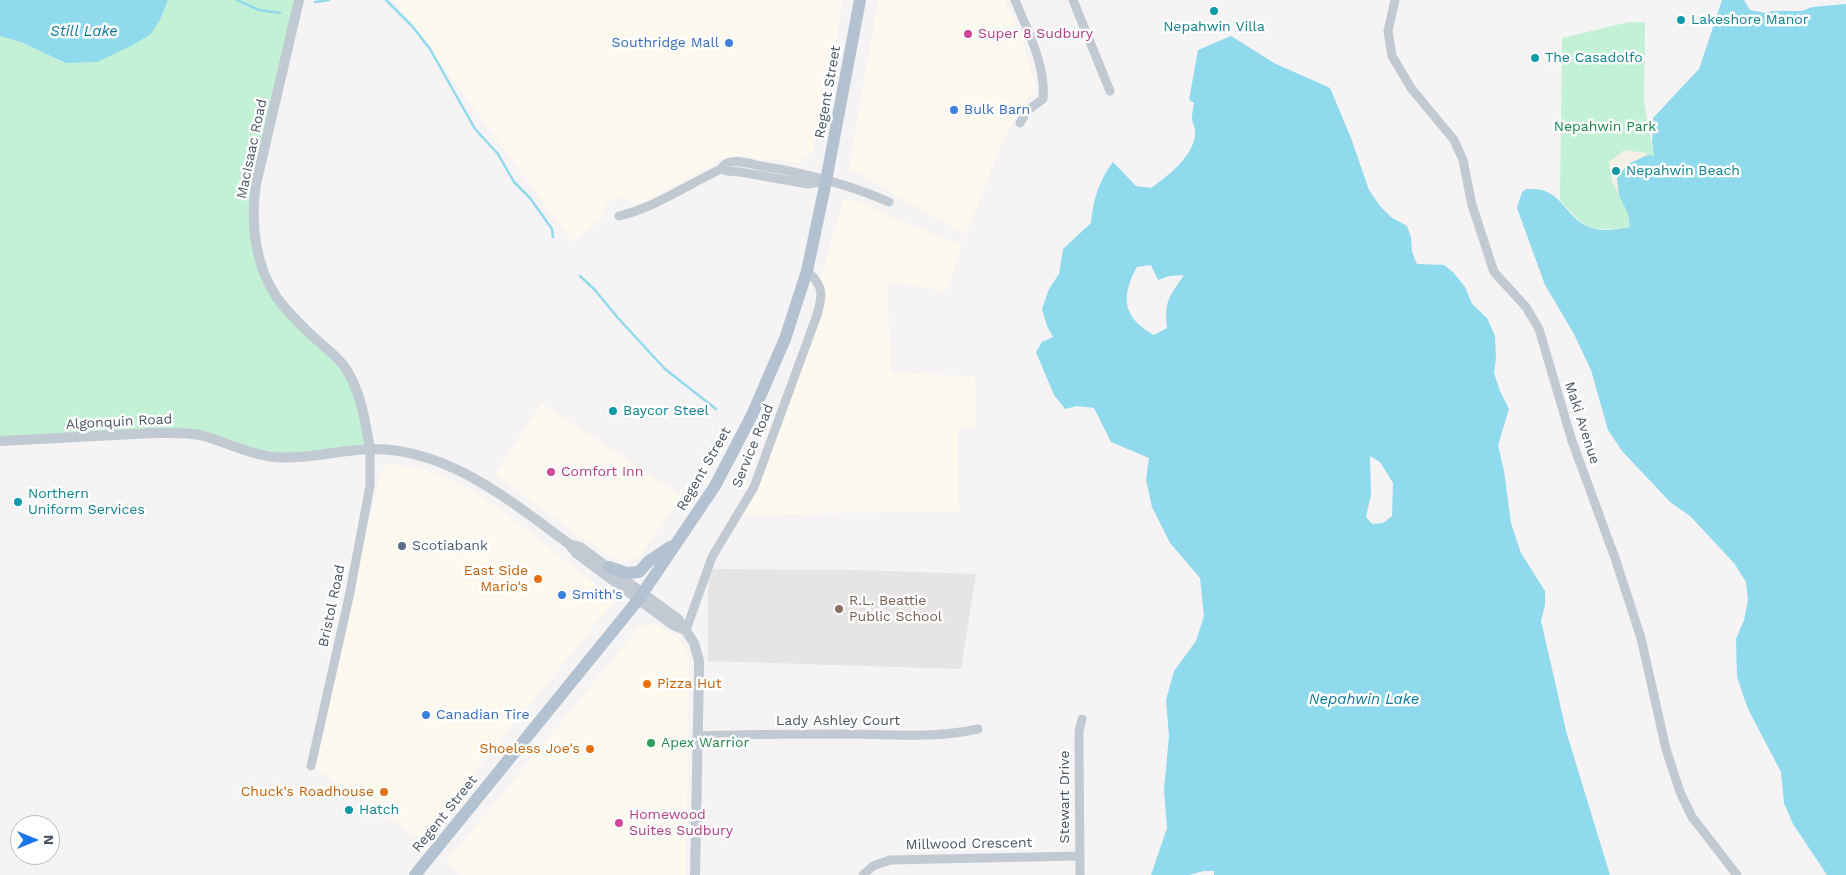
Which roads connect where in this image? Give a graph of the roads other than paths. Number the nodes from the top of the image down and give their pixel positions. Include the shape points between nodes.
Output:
1 (299, 0) edge
2 (860, 0) edge
3 (1015, 0) edge
4 (1073, 0) edge
5 (1396, 0) edge
6 (1110, 91) dead end
7 (1020, 123) dead end
8 (826, 181) junction
9 (889, 202) dead end
10 (619, 216) dead end
11 (807, 271) junction
12 (0, 441) edge
13 (370, 449) junction
14 (676, 543) junction
15 (569, 544) junction
16 (609, 567) junction
17 (641, 596) junction
18 (686, 630) junction
19 (1082, 719) dead end
20 (978, 729) dead end
21 (698, 736) junction
22 (311, 766) dead end
23 (1080, 856) junction
24 (1732, 873) edge
25 (415, 875) edge
26 (695, 875) edge
27 (863, 875) edge
28 (1080, 875) edge

1 - 13 street, MacIsaac Road via 256,184 254,235 264,271 277,298 333,354 352,380
2 - 8 main road, Regent Street
3 - 7 street via 1042,73 1044,88 1043,99 1027,111
4 - 6 street
5 - 24 street, Maki Avenue via 1388,31 1392,56 1411,88 1454,140 1463,160 1472,205 1494,272 1526,306 1539,329 1572,442 1615,558 1640,638 1666,750 1680,792 1692,817
8 - 9 street
8 - 10 street via 808,184 721,169 651,206
8 - 11 main road, Regent Street
11 - 14 main road, Regent Street via 784,339 752,415 715,486
11 - 18 street, Service Road via 819,283 822,298 817,315 754,487 712,557
12 - 13 street, Algonquin Road via 154,432 200,436 254,453 293,458
13 - 15 street, Algonquin Road via 411,453 478,480
13 - 22 street, Bristol Road via 370,486
14 - 16 main road via 639,572 626,573
14 - 17 main road, Regent Street
15 - 16 street, Algonquin Road via 580,547
15 - 17 street, Algonquin Road via 576,553
16 - 17 street, Algonquin Road
17 - 18 street via 673,624
17 - 25 main road, Regent Street
18 - 21 street via 699,661
19 - 23 street, Stewart Drive via 1078,742
20 - 21 street, Lady Ashley Court via 927,735
21 - 26 street
23 - 27 street, Millwood Crescent via 890,860 873,866
23 - 28 street, Stewart Drive

